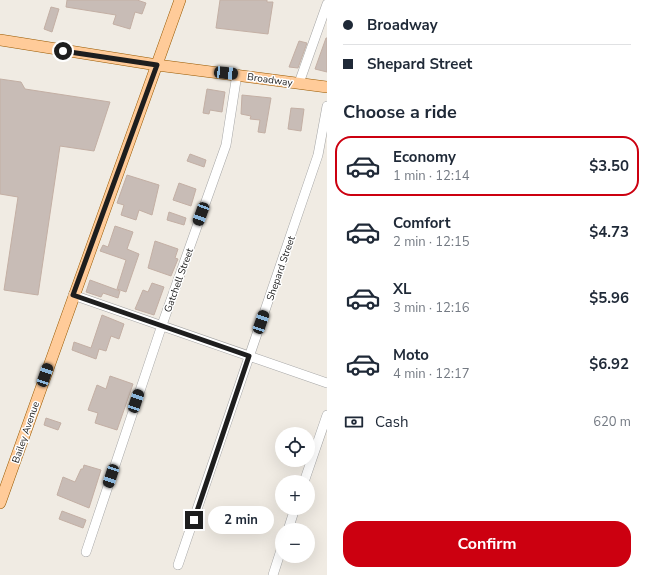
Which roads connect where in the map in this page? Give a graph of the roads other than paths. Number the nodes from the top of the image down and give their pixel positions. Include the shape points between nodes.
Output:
1 (180, 0) edge
2 (327, 4) edge
3 (0, 40) edge
4 (157, 65) junction
5 (237, 74) junction
6 (300, 83) junction
7 (327, 87) edge
8 (327, 106) edge
9 (73, 295) junction
10 (162, 325) junction
11 (249, 356) junction
12 (327, 383) edge
13 (327, 415) edge
14 (306, 475) edge
15 (0, 503) edge
16 (86, 552) dead end
17 (277, 563) edge
18 (178, 565) dead end
19 (273, 575) edge

1 - 4 main road, Bailey Avenue
2 - 6 street
3 - 4 main road, Broadway
4 - 5 main road, Broadway
4 - 9 main road, Bailey Avenue
5 - 6 main road, Broadway
5 - 10 street, Gatchell Street via 226,145
6 - 7 main road, Broadway
8 - 11 street, Shepard Street via 318,155
9 - 10 street
9 - 15 main road, Bailey Avenue
10 - 11 street
10 - 16 street, Gatchell Street
11 - 12 street
11 - 18 street, Shepard Street
13 - 14 street
17 - 19 street

